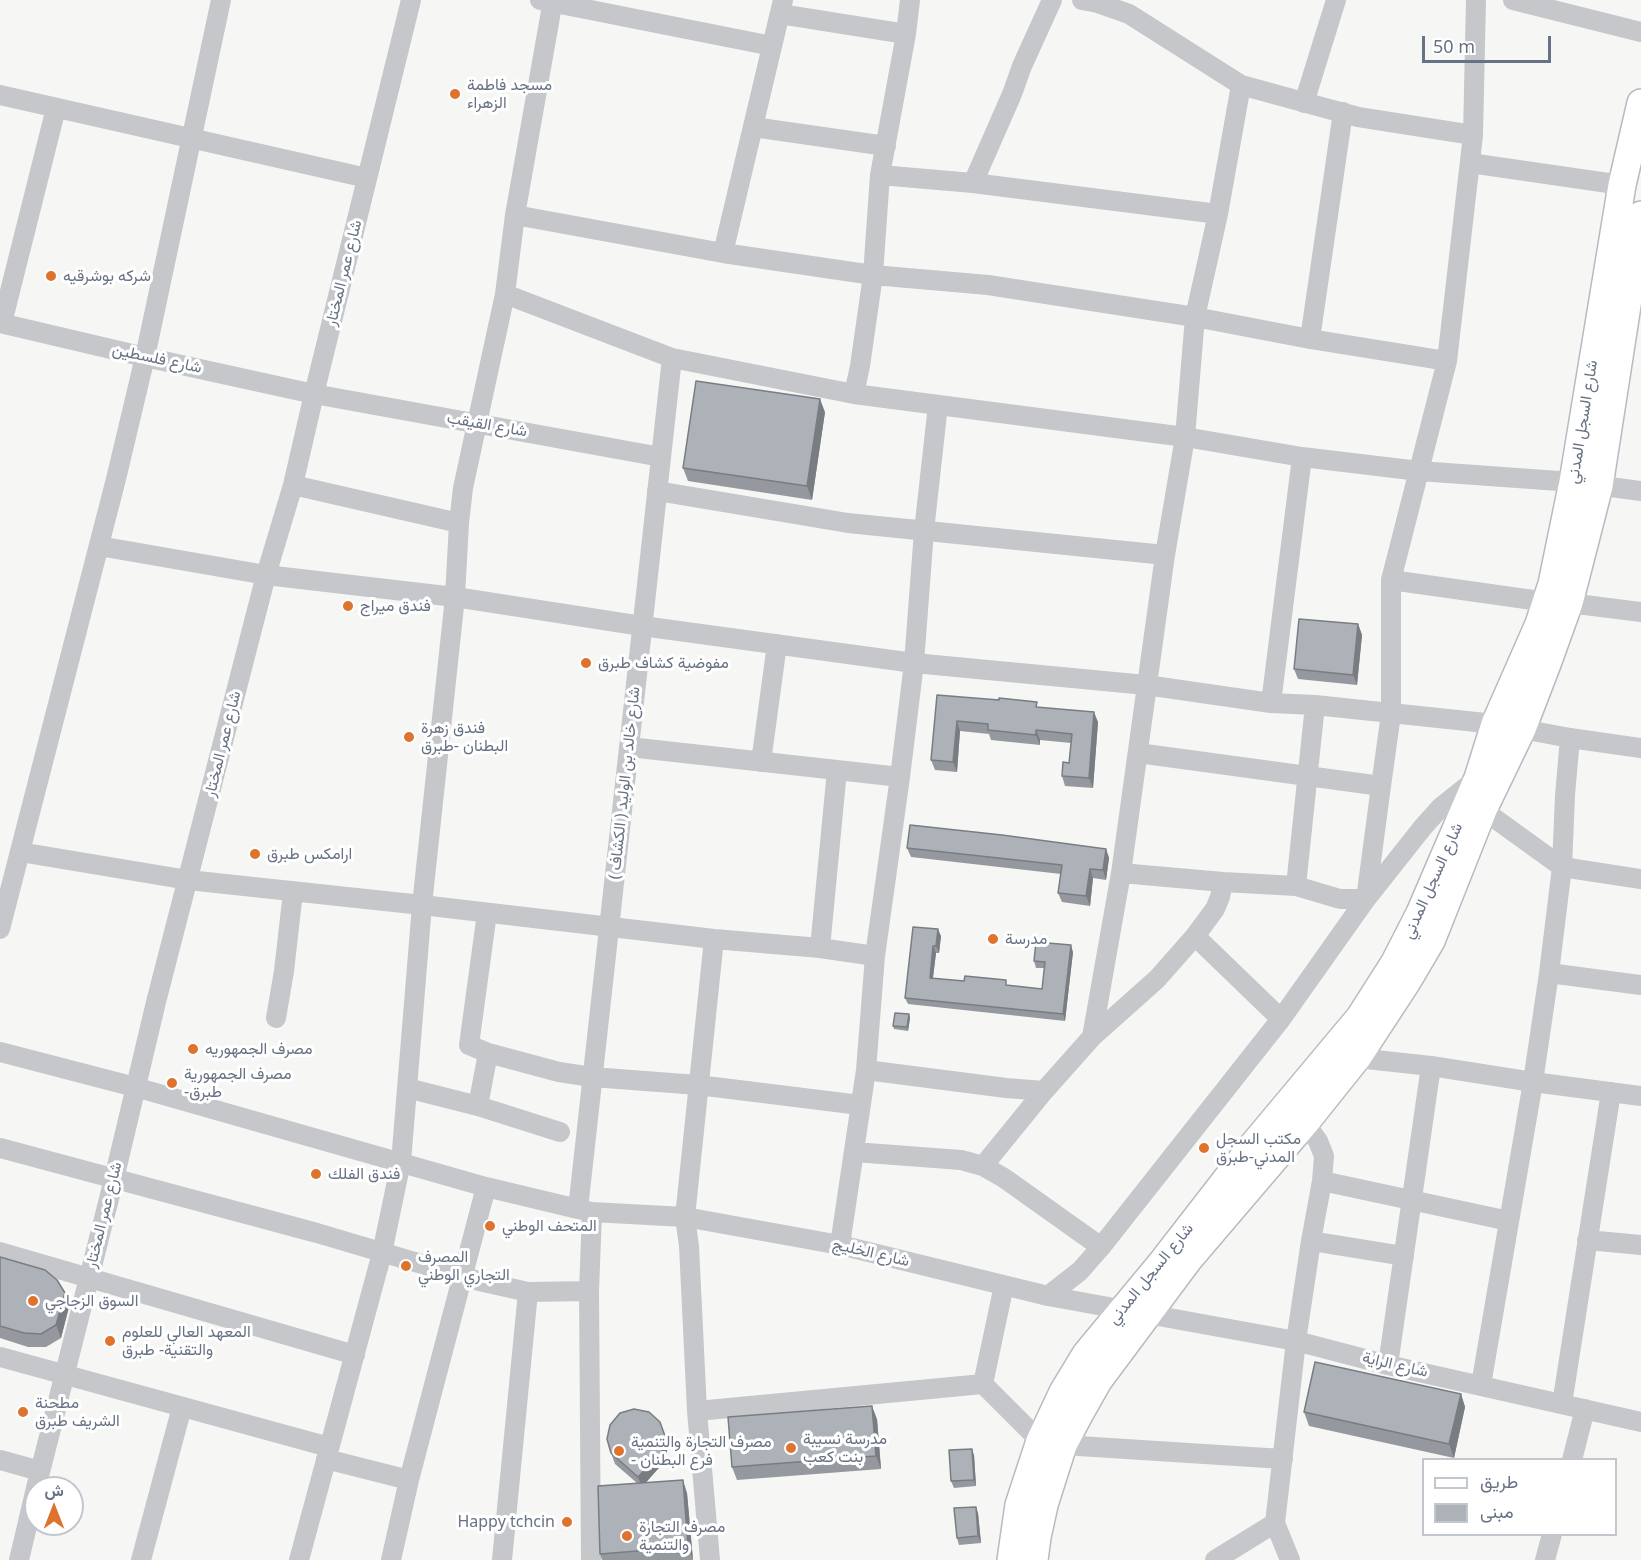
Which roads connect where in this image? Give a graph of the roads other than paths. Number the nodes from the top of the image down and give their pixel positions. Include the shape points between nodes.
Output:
1 (221, 0) edge
2 (411, 0) edge
3 (910, 0) edge
4 (1052, 0) edge
5 (1082, 0) edge
6 (1335, 0) edge
7 (1476, 0) edge
8 (1513, 0) edge
9 (548, 1) edge
10 (781, 7) edge
11 (1131, 7) edge
12 (1641, 32) edge
13 (906, 34) junction
14 (772, 46) junction
15 (1241, 85) junction
16 (0, 96) edge
17 (1304, 103) junction
18 (1641, 103) edge
19 (56, 108) junction
20 (1343, 112) junction
21 (753, 127) junction
22 (1473, 135) junction
23 (192, 139) junction
24 (886, 146) junction
25 (1470, 163) junction
26 (880, 175) junction
27 (367, 178) junction
28 (973, 183) junction
29 (1622, 185) junction
30 (1218, 214) junction
31 (515, 215) junction
32 (1641, 215) edge
33 (723, 253) junction
34 (873, 275) junction
35 (505, 294) junction
36 (1195, 317) junction
37 (1, 323) edge
38 (1310, 339) junction
39 (145, 357) junction
40 (672, 358) junction
41 (1447, 361) junction
42 (314, 394) junction
43 (854, 394) junction
44 (938, 405) junction
45 (477, 423) junction
46 (1185, 437) junction
47 (661, 457) junction
48 (1302, 457) junction
49 (1419, 471) junction
50 (1586, 484) junction
51 (293, 486) junction
52 (657, 491) junction
53 (1641, 491) edge
54 (459, 523) junction
55 (924, 531) junction
56 (99, 546) junction
57 (1165, 555) junction
58 (266, 575) junction
59 (1391, 580) junction
60 (455, 597) junction
61 (1558, 602) junction
62 (1641, 612) edge
63 (642, 626) junction
64 (777, 644) junction
65 (914, 663) junction
66 (1146, 685) junction
67 (1270, 703) junction
68 (1314, 705) junction
69 (1391, 714) junction
70 (1496, 724) junction
71 (1522, 729) junction
72 (1570, 738) junction
73 (629, 747) junction
74 (1641, 748) edge
75 (1138, 753) junction
76 (761, 762) junction
77 (837, 770) junction
78 (900, 777) junction
79 (1308, 777) junction
80 (1478, 778) junction
81 (1381, 786) junction
82 (1483, 810) junction
83 (20, 852) junction
84 (1562, 867) junction
85 (1121, 873) junction
86 (1641, 879) edge
87 (188, 880) junction
88 (1223, 882) junction
89 (1296, 886) junction
90 (293, 892) junction
91 (1366, 899) junction
92 (422, 905) junction
93 (488, 913) junction
94 (609, 927) junction
95 (0, 929) edge
96 (1195, 936) junction
97 (714, 939) junction
98 (820, 948) junction
99 (875, 956) junction
100 (1549, 973) junction
101 (1641, 986) edge
102 (276, 1018) dead end
103 (1281, 1019) junction
104 (1092, 1037) junction
105 (0, 1052) edge
106 (488, 1053) junction
107 (1356, 1058) junction
108 (1431, 1066) junction
109 (866, 1070) junction
110 (592, 1077) junction
111 (1533, 1082) junction
112 (698, 1085) junction
113 (135, 1087) junction
114 (407, 1088) junction
115 (1044, 1091) junction
116 (1611, 1092) junction
117 (1641, 1096) edge
118 (860, 1105) junction
119 (478, 1106) junction
120 (1305, 1123) junction
121 (560, 1132) dead end
122 (0, 1148) edge
123 (854, 1152) junction
124 (401, 1162) junction
125 (983, 1166) junction
126 (114, 1179) junction
127 (1322, 1181) junction
128 (486, 1187) junction
129 (1412, 1201) junction
130 (585, 1211) junction
131 (685, 1217) junction
132 (1509, 1221) junction
133 (1587, 1240) junction
134 (1311, 1241) junction
135 (840, 1245) junction
136 (1641, 1245) edge
137 (1101, 1247) junction
138 (0, 1252) edge
139 (382, 1253) junction
140 (1404, 1256) junction
141 (463, 1275) junction
142 (89, 1277) junction
143 (1004, 1285) junction
144 (589, 1291) junction
145 (528, 1292) junction
146 (1048, 1296) junction
147 (1134, 1312) junction
148 (1296, 1341) junction
149 (355, 1355) junction
150 (0, 1357) edge
151 (1388, 1365) junction
152 (65, 1376) junction
153 (983, 1384) junction
154 (1480, 1385) junction
155 (1562, 1404) junction
156 (183, 1407) junction
157 (1585, 1409) junction
158 (697, 1411) junction
159 (1641, 1422) edge
160 (1051, 1443) junction
161 (328, 1453) junction
162 (1573, 1458) edge
163 (1282, 1459) junction
164 (0, 1460) edge
165 (27, 1476) edge
166 (39, 1476) edge
167 (409, 1480) junction
168 (1275, 1523) junction
169 (25, 1536) edge
170 (1551, 1536) edge
171 (19, 1560) edge
172 (141, 1560) edge
173 (299, 1560) edge
174 (391, 1560) edge
175 (502, 1560) edge
176 (591, 1560) edge
177 (710, 1560) edge
178 (1011, 1560) edge
179 (1034, 1560) edge
180 (1215, 1560) edge
181 (1290, 1560) edge
182 (1545, 1560) edge

1 - 23 street
2 - 27 street, شارع عمر المختار
3 - 13 street
4 - 28 street
5 - 11 street
6 - 17 street
7 - 22 street
8 - 12 street
9 - 14 street
9 - 31 street
10 - 13 street
10 - 14 street
11 - 15 street
13 - 24 street
14 - 21 street
15 - 17 street
15 - 30 street
16 - 19 street
17 - 20 street
18 - 29 street, شارع السجل المدني
19 - 23 street
19 - 37 street
20 - 22 street
20 - 38 street
21 - 24 street
21 - 33 street
22 - 25 street
23 - 27 street
23 - 39 street
24 - 26 street
25 - 29 street
25 - 41 street
26 - 28 street
26 - 34 street
27 - 42 street, شارع عمر المختار
28 - 30 street
29 - 50 street, شارع السجل المدني
30 - 36 street
31 - 33 street
31 - 35 street
32 - 50 street, شارع السجل المدني
33 - 34 street
34 - 36 street via 988,285
34 - 43 street
35 - 40 street
35 - 45 street
36 - 38 street
36 - 46 street
37 - 39 street, شارع فلسطين
38 - 41 street
39 - 42 street, شارع فلسطين
39 - 56 street
40 - 43 street
40 - 47 street, شارع خالد بن الوليد ( الكشاف )
41 - 49 street
42 - 45 street, شارع القيقب
42 - 51 street, شارع عمر المختار
43 - 44 street
44 - 46 street
44 - 55 street
45 - 47 street, شارع القيقب
45 - 54 street
46 - 48 street
46 - 57 street
47 - 52 street, شارع خالد بن الوليد ( الكشاف )
48 - 49 street
48 - 67 street
49 - 50 street
49 - 59 street
50 - 53 street
50 - 61 street, شارع السجل المدني
51 - 54 street
51 - 58 street, شارع عمر المختار
52 - 55 street via 848,523
52 - 63 street, شارع خالد بن الوليد ( الكشاف )
54 - 60 street
55 - 57 street
55 - 65 street
56 - 58 street
56 - 83 street
57 - 66 street
58 - 60 street
58 - 87 street, شارع عمر المختار
59 - 61 street
59 - 69 street
60 - 63 street
60 - 92 street
61 - 62 street
61 - 70 street, شارع السجل المدني via 1529,649
61 - 71 street, شارع السجل المدني
63 - 64 street
63 - 73 street, شارع خالد بن الوليد ( الكشاف )
64 - 65 street
64 - 76 street
65 - 66 street
65 - 78 street
66 - 67 street
66 - 75 street
67 - 68 street
68 - 69 street
68 - 79 street
69 - 70 street
69 - 81 street
70 - 71 street
70 - 80 street, شارع السجل المدني
71 - 72 street
71 - 82 street, شارع السجل المدني
72 - 74 street
72 - 84 street
73 - 76 street
73 - 94 street, شارع خالد بن الوليد ( الكشاف )
75 - 79 street
75 - 85 street
76 - 77 street
77 - 78 street
77 - 98 street
78 - 99 street
79 - 81 street
79 - 89 street
80 - 91 street via 1440,807
80 - 147 street, شارع السجل المدني via 1405,945 1360,1017 1163,1261
81 - 91 street
82 - 84 street
82 - 107 street, شارع السجل المدني via 1431,941
83 - 87 street
83 - 95 street
84 - 86 street
84 - 100 street
85 - 88 street
85 - 104 street
87 - 90 street
87 - 113 street, شارع عمر المختار
88 - 89 street
88 - 96 street via 1215,909
89 - 91 street via 1340,898
90 - 92 street
90 - 102 street
91 - 103 street
92 - 93 street
92 - 114 street
93 - 94 street
93 - 106 street via 469,1045
94 - 97 street
94 - 110 street, شارع خالد بن الوليد ( الكشاف )
96 - 103 street
96 - 104 street via 1156,979
97 - 98 street
97 - 112 street
98 - 99 street
99 - 109 street
100 - 101 street
100 - 111 street
103 - 137 street
104 - 115 street
105 - 113 street, شارع الخليج
106 - 110 street
106 - 119 street
107 - 108 street
107 - 120 street, شارع السجل المدني
108 - 111 street
108 - 129 street
109 - 115 street
109 - 118 street
110 - 112 street
110 - 130 street, شارع خالد بن الوليد ( الكشاف )
111 - 116 street
111 - 132 street
112 - 118 street
112 - 131 street
113 - 124 street, شارع الخليج
113 - 126 street, شارع عمر المختار
114 - 119 street
114 - 124 street
115 - 125 street
116 - 117 street
116 - 133 street
118 - 123 street
119 - 121 street
120 - 127 street via 1324,1156
120 - 147 street, شارع السجل المدني via 1188,1259
122 - 126 street
123 - 125 street via 961,1160
123 - 135 street
124 - 128 street, شارع الخليج
124 - 139 street
125 - 137 street
126 - 139 street
126 - 142 street, شارع عمر المختار
127 - 129 street
127 - 134 street
128 - 130 street, شارع الخليج
128 - 141 street
129 - 132 street
129 - 140 street
130 - 131 street, شارع الخليج
130 - 144 street, شارع خالد بن الوليد ( الكشاف )
131 - 135 street, شارع الخليج
131 - 158 street
132 - 154 street
133 - 136 street
133 - 155 street
134 - 140 street
134 - 148 street
135 - 143 street, شارع الخليج
137 - 146 street via 1080,1271
138 - 142 street
139 - 141 street
139 - 149 street
140 - 151 street
141 - 145 street
141 - 167 street
142 - 149 street
142 - 152 street, شارع عمر المختار
143 - 146 street, شارع الخليج
143 - 153 street
144 - 145 street
144 - 176 street, شارع خالد بن الوليد ( الكشاف )
145 - 175 street
146 - 147 street, شارع الخليج
147 - 148 street, شارع الراية
147 - 160 street, شارع السجل المدني via 1086,1354 1063,1392
148 - 151 street, شارع الراية
148 - 163 street
149 - 161 street
150 - 152 street
151 - 154 street, شارع الراية
152 - 156 street
152 - 166 street, شارع عمر المختار
153 - 158 street
153 - 160 street
154 - 155 street, شارع الراية
155 - 157 street, شارع الراية
156 - 161 street
156 - 172 street
157 - 159 street, شارع الراية
157 - 162 street
158 - 177 street
160 - 163 street
160 - 178 street, شارع السجل المدني via 1019,1505
160 - 179 street, شارع السجل المدني
161 - 167 street
161 - 173 street
163 - 168 street
164 - 165 street
167 - 174 street
168 - 180 street
168 - 181 street
169 - 171 street, شارع عمر المختار
170 - 182 street

